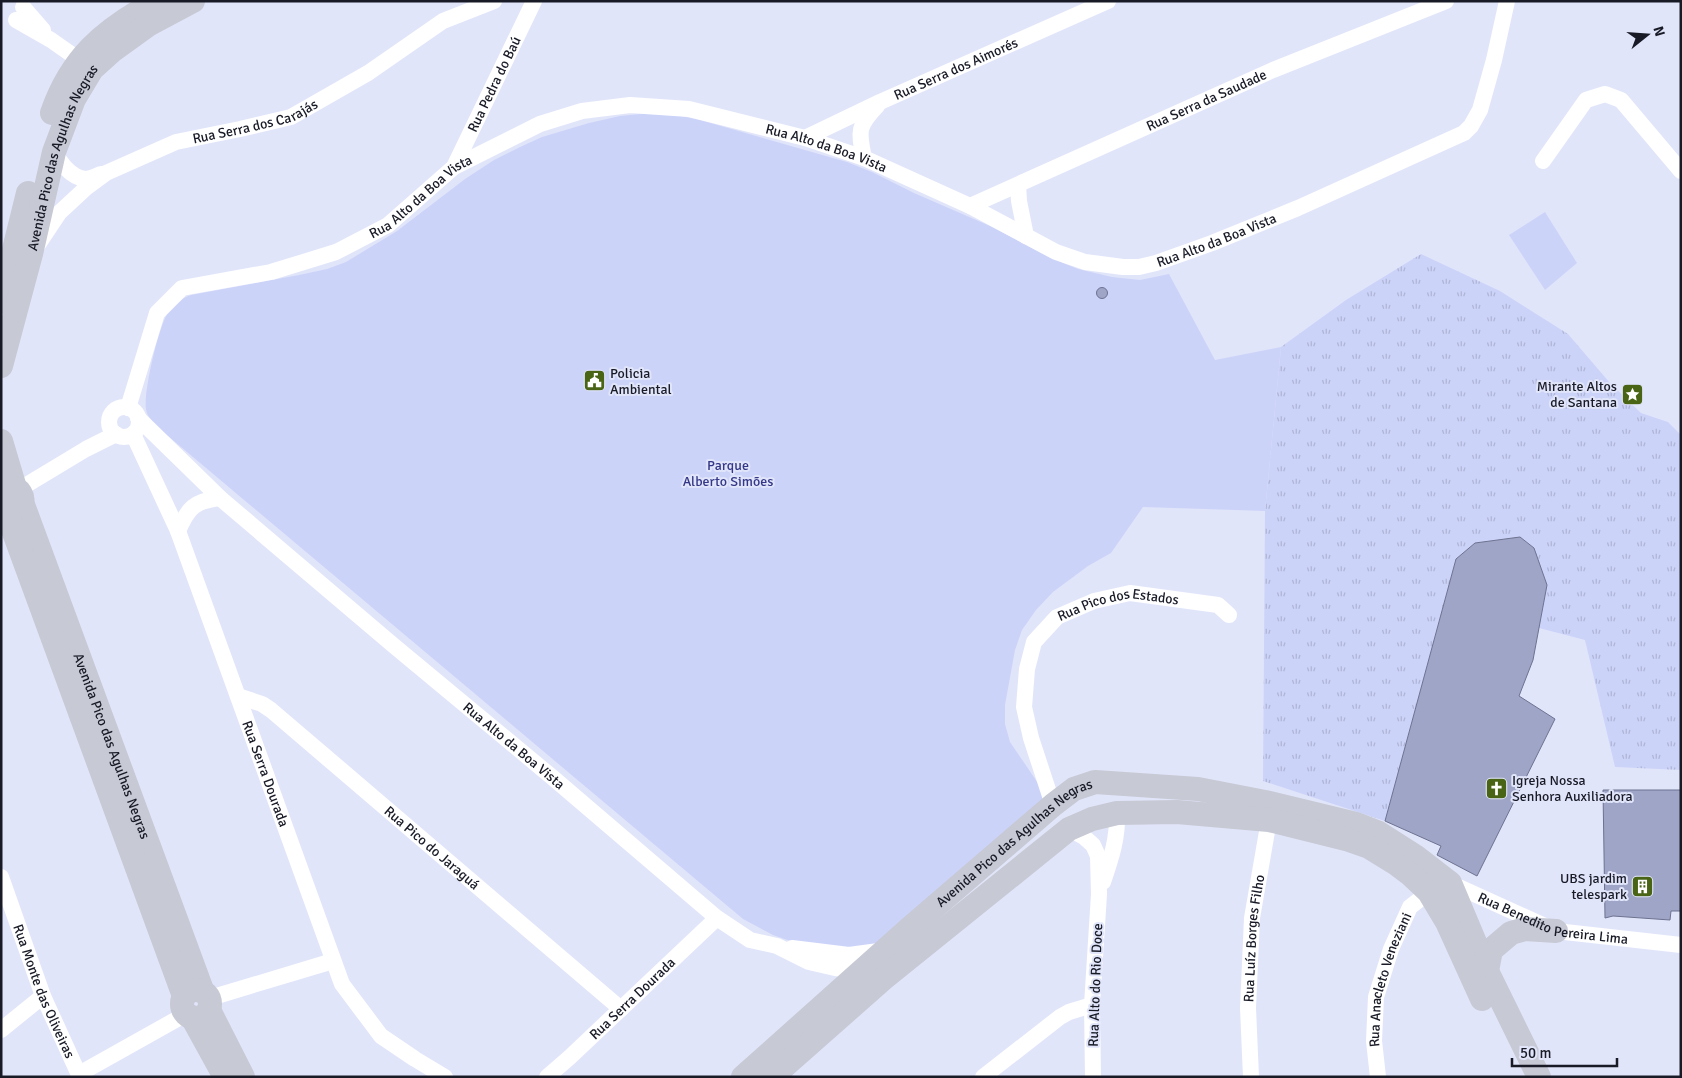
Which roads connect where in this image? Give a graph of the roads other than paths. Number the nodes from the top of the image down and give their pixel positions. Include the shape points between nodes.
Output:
1 (494, 1) edge
2 (534, 1) edge
3 (1108, 1) edge
4 (1446, 1) edge
5 (1506, 1) edge
6 (176, 3) edge
7 (1084, 7) edge
8 (15, 12) edge
9 (86, 64) junction
10 (880, 102) junction
11 (805, 138) junction
12 (54, 152) junction
13 (864, 158) junction
14 (1543, 161) dead end
15 (454, 167) junction
16 (1681, 171) edge
17 (106, 173) junction
18 (1018, 185) junction
19 (970, 206) junction
20 (1026, 236) junction
21 (31, 254) junction
22 (1, 302) edge
23 (1, 366) edge
24 (109, 418) junction
25 (134, 422) junction
26 (116, 434) junction
27 (1, 441) edge
28 (86, 449) junction
29 (10, 498) edge
30 (220, 498) junction
31 (178, 531) junction
32 (1229, 615) dead end
33 (238, 696) junction
34 (1112, 783) junction
35 (1053, 805) junction
36 (1267, 811) junction
37 (1117, 813) junction
38 (1069, 829) junction
39 (1, 877) edge
40 (1439, 888) junction
41 (1099, 894) junction
42 (717, 918) junction
43 (1556, 931) junction
44 (1681, 945) edge
45 (777, 946) junction
46 (886, 950) junction
47 (333, 961) junction
48 (1487, 971) junction
49 (872, 975) junction
50 (43, 996) junction
51 (197, 1004) junction
52 (1092, 1005) junction
53 (621, 1009) junction
54 (1, 1030) edge
55 (79, 1075) edge
56 (226, 1077) edge
57 (242, 1077) edge
58 (445, 1077) edge
59 (547, 1077) edge
60 (743, 1077) edge
61 (772, 1077) edge
62 (983, 1077) edge
63 (1093, 1077) edge
64 (1251, 1077) edge
65 (1378, 1077) edge
66 (1521, 1077) edge
67 (1539, 1077) edge

1 - 17 street, Rua Serra dos Carajás via 443,21 368,72 291,117 176,142
2 - 15 street, Rua Pedra do Baú
3 - 7 street, Rua Serra dos Aimorés
4 - 18 street, Rua Serra da Saudade via 1274,70
5 - 20 street, Rua Alto da Boa Vista via 1480,110 1464,133 1212,243 1139,267 1086,262 1056,252
6 - 9 street, Avenida Pico das Agulhas Negras via 123,22 104,36
7 - 10 street, Rua Serra dos Aimorés
8 - 9 street
9 - 12 street, Avenida Pico das Agulhas Negras
9 - 22 street, Avenida Pico das Agulhas Negras via 68,76 59,92 41,145
10 - 11 street, Rua Serra dos Aimorés
10 - 13 street via 862,125 860,140
11 - 13 street, Rua Alto da Boa Vista
11 - 15 street, Rua Alto da Boa Vista via 689,109 630,105 582,111 540,124
12 - 17 street via 73,174 86,179
12 - 21 street, Avenida Pico das Agulhas Negras
13 - 19 street, Rua Alto da Boa Vista
14 - 16 street via 1586,100 1604,94 1620,100
15 - 25 street, Rua Alto da Boa Vista via 388,225 336,252 271,272 182,288 157,313
17 - 21 street, Rua Serra dos Carajás via 59,213
18 - 19 street, Rua Serra da Saudade
18 - 20 street
19 - 20 street, Rua Alto da Boa Vista
21 - 23 street, Avenida Pico das Agulhas Negras
24 - 25 street via 115,410 124,407
24 - 26 street via 110,427
24 - 28 street
25 - 26 street via 124,437
25 - 30 street, Rua Alto da Boa Vista via 175,454
25 - 31 street, Rua Serra Dourada
26 - 28 street
27 - 29 street, Avenida Pico das Agulhas Negras
28 - 29 street
29 - 51 street, Avenida Pico das Agulhas Negras
30 - 31 street via 191,507
30 - 42 street, Rua Alto da Boa Vista
31 - 33 street, Rua Serra Dourada
32 - 35 street, Rua Pico dos Estados via 1218,605 1130,593 1094,601 1057,617 1040,635 1034,642 1027,669 1024,707
33 - 47 street, Rua Serra Dourada
33 - 53 street, Rua Pico do Jaraguá via 271,710
34 - 35 street, Avenida Pico das Agulhas Negras via 1095,782 1074,789
34 - 36 street, Avenida Pico das Agulhas Negras via 1198,789
34 - 37 street via 1118,796
35 - 38 street via 1057,818
35 - 46 street, Avenida Pico das Agulhas Negras
36 - 37 street, Avenida Pico das Agulhas Negras
36 - 40 street, Avenida Pico das Agulhas Negras via 1356,824 1379,833 1415,856
36 - 64 street, Rua Luíz Borges Filho via 1252,918 1248,1008
37 - 38 street, Avenida Pico das Agulhas Negras
37 - 41 street via 1114,852
38 - 41 street via 1093,845 1098,856
38 - 49 street, Avenida Pico das Agulhas Negras
39 - 50 street, Rua Monte das Oliveiras
40 - 43 street, Rua Benedito Pereira Lima
40 - 48 street
40 - 65 street, Rua Anacleto Veneziani via 1410,907 1391,949 1376,997 1374,1040
40 - 66 street via 1447,922
41 - 52 street, Rua Alto do Rio Doce
42 - 45 street, Rua Alto da Boa Vista via 750,940
42 - 53 street, Rua Serra Dourada
43 - 44 street, Rua Benedito Pereira Lima
43 - 48 street via 1525,929 1511,932 1491,950
45 - 46 street via 848,955
45 - 49 street, Rua Alto da Boa Vista via 809,962
46 - 49 street, Avenida Pico das Agulhas Negras
47 - 51 street
47 - 58 street, Rua Serra Dourada via 342,984 381,1036
48 - 67 street
49 - 60 street, Avenida Pico das Agulhas Negras
49 - 61 street, Avenida Pico das Agulhas Negras
50 - 54 street
50 - 55 street, Rua Monte das Oliveiras
51 - 55 street
51 - 56 street, Avenida Pico das Agulhas Negras
51 - 57 street, Avenida Pico das Agulhas Negras
52 - 62 street via 1060,1017
52 - 63 street, Rua Alto do Rio Doce
53 - 59 street, Rua Serra Dourada

